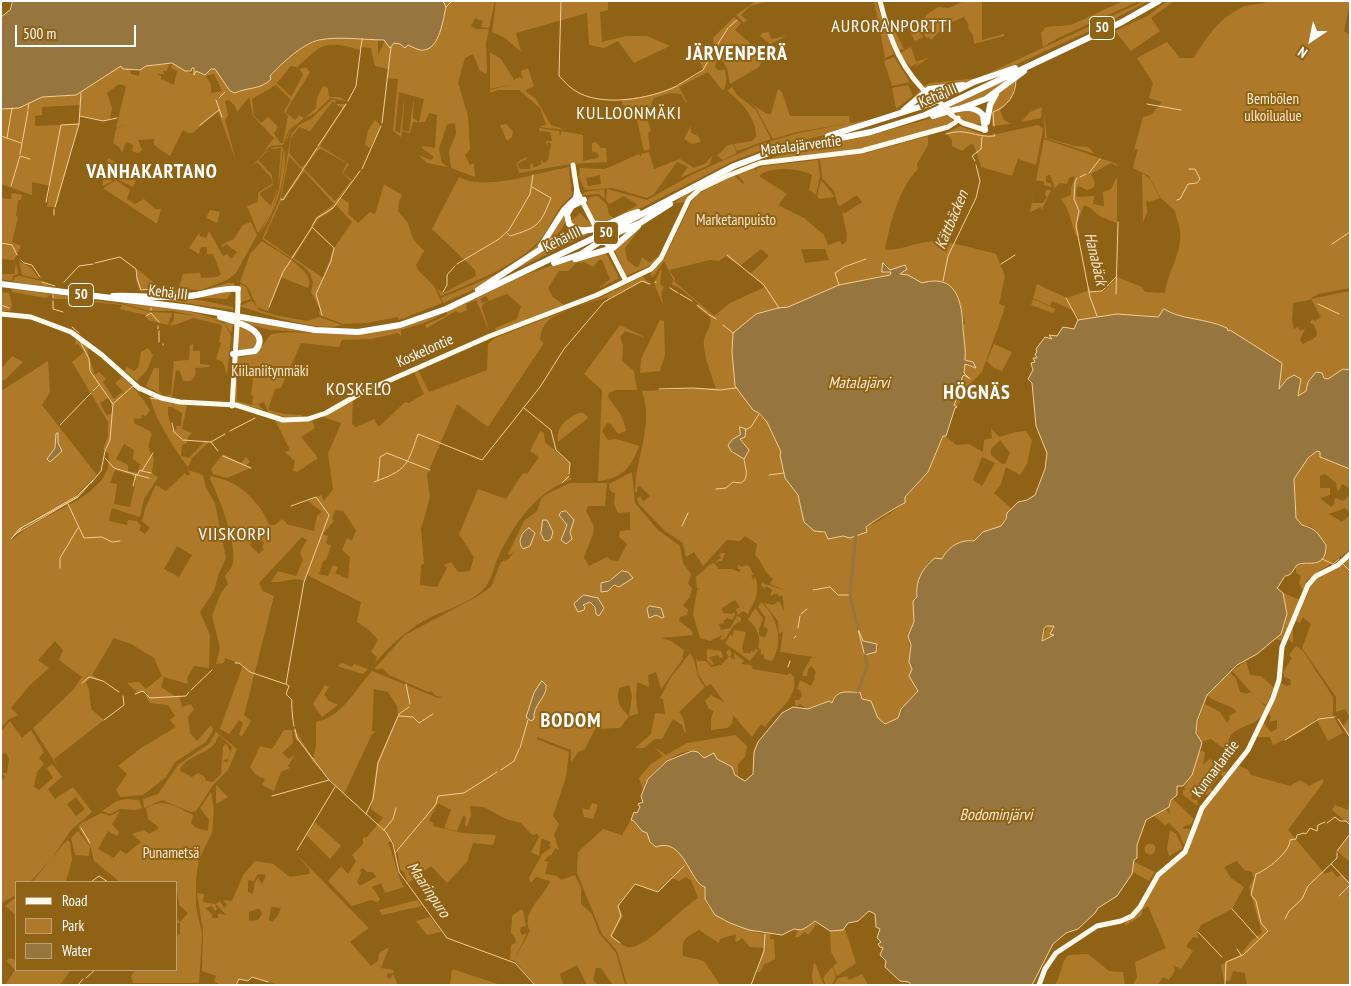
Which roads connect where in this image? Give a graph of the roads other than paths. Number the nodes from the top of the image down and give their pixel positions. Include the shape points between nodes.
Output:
1 (880, 1) edge
2 (1152, 1) edge
3 (1159, 1) edge
4 (1064, 49) junction
5 (1014, 68) junction
6 (974, 82) junction
7 (1001, 87) junction
8 (926, 92) junction
9 (959, 109) junction
10 (893, 117) junction
11 (957, 119) junction
12 (896, 125) junction
13 (985, 128) junction
14 (828, 136) junction
15 (704, 181) junction
16 (577, 191) junction
17 (582, 199) junction
18 (571, 204) junction
19 (638, 212) junction
20 (652, 216) junction
21 (588, 230) junction
22 (609, 250) junction
23 (533, 254) junction
24 (554, 263) junction
25 (626, 280) junction
26 (505, 281) junction
27 (1, 283) edge
28 (237, 289) joint
29 (478, 290) junction
30 (112, 296) junction
31 (190, 308) junction
32 (1, 314) edge
33 (234, 354) junction
34 (231, 405) junction
35 (1350, 554) edge
36 (1040, 985) edge

1 - 8 main road via 893,45
2 - 5 highway, Kehä III / 50
3 - 4 highway, Kehä III / 50
4 - 7 highway
4 - 12 highway, Kehä III / 50 via 956,102
5 - 6 highway
5 - 14 highway, Kehä III / 50 via 918,114
6 - 8 highway
6 - 10 highway
7 - 9 highway via 986,99
7 - 13 highway via 992,99
8 - 10 highway via 913,105
8 - 11 main road, bridge
9 - 12 highway
9 - 13 highway via 980,111
10 - 14 highway
11 - 13 main road
11 - 25 main road, Matalajärventie via 952,125 879,147 764,162 700,189 689,199 655,266
12 - 15 highway, Kehä III / 50 via 774,152
14 - 19 highway, Kehä III / 50 via 749,156
15 - 20 highway
15 - 26 highway, Kehä III / 50
16 - 17 main road
16 - 17 main road via 573,165
16 - 18 highway
17 - 18 highway
17 - 21 highway via 569,210 569,223 577,230
17 - 22 main road, bridge
18 - 23 highway
19 - 21 highway
19 - 29 highway, Kehä III / 50
20 - 22 highway
20 - 24 highway via 607,237 582,254
21 - 23 highway via 554,241
22 - 24 highway
22 - 25 main road
23 - 29 highway
24 - 26 highway
25 - 34 main road, Koskelontie via 582,301 490,336 352,397 315,417 283,420
26 - 31 highway, Kehä III / 50 via 422,319 358,332 296,328
27 - 30 highway, Kehä III / 50
27 - 31 highway, Kehä III / 50
28 - 30 highway via 221,288 172,298
28 - 33 main road, bridge
29 - 30 highway, Kehä III / 50 via 410,319 348,328 307,326 191,304
31 - 33 highway via 255,332 259,340 256,350
32 - 34 main road, Koskelontie via 44,321 77,336 143,390 171,401
33 - 34 main road
35 - 36 main road, Kunnarlantie via 1308,585 1282,648 1279,680 1273,698 1245,754 1202,808 1186,850 1158,875 1132,916 1097,926 1056,953

